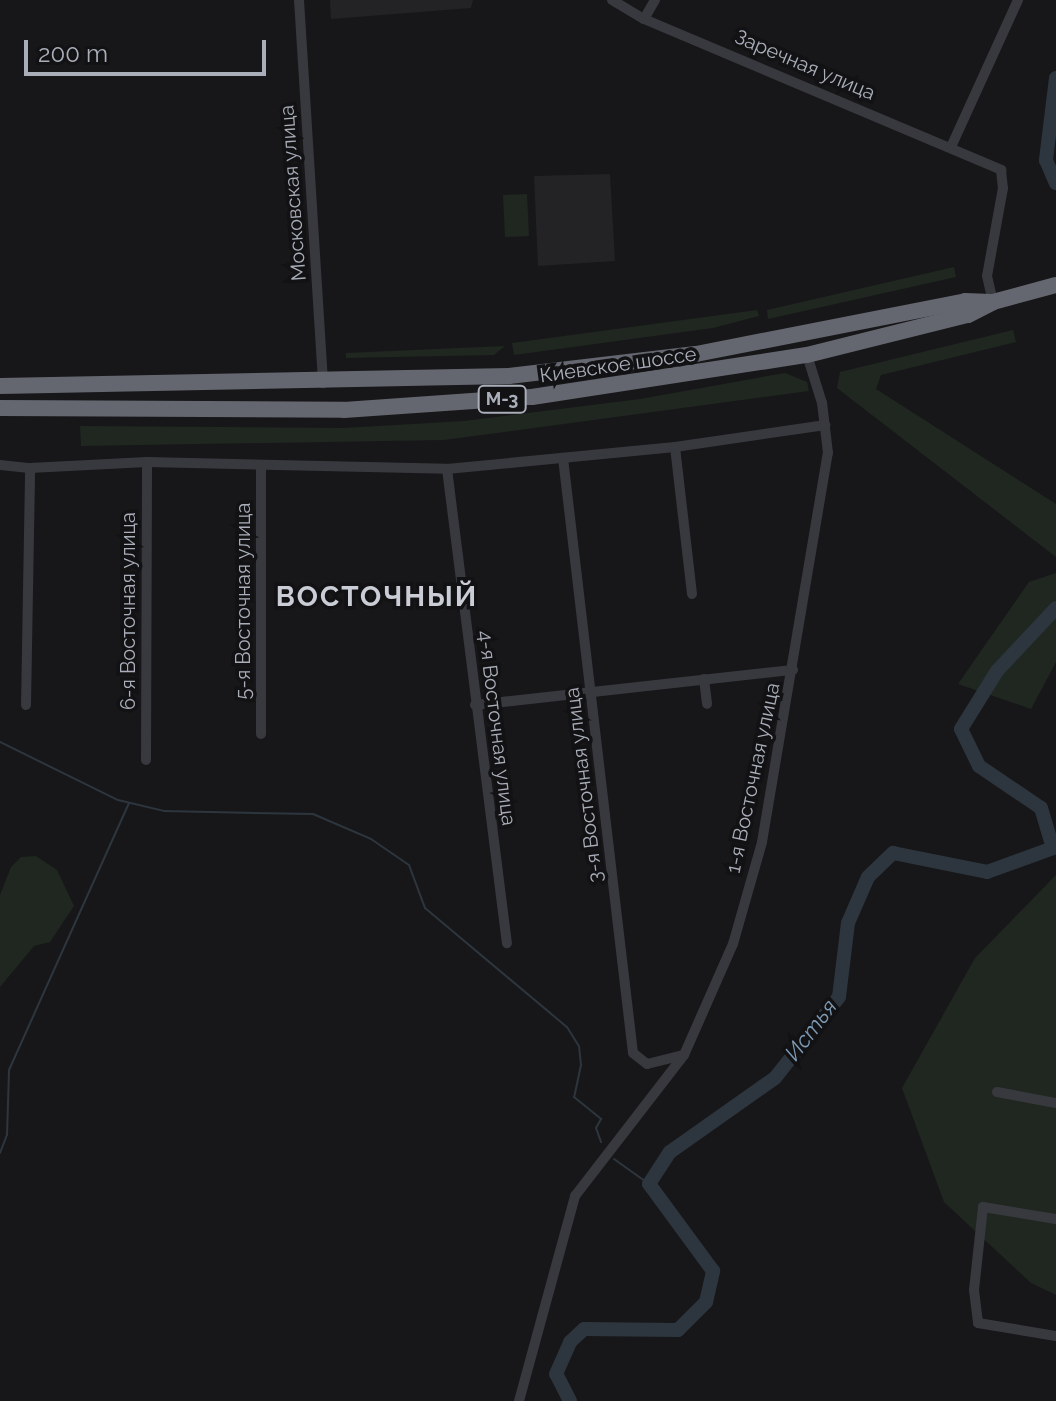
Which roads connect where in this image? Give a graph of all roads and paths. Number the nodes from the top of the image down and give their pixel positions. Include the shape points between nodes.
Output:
1 (299, 0) edge
2 (612, 0) edge
3 (655, 0) edge
4 (1018, 0) edge
5 (644, 19) junction
6 (951, 147) junction
7 (1056, 285) edge
8 (993, 302) junction
9 (807, 355) junction
10 (509, 376) junction
11 (323, 383) junction
12 (0, 386) edge
13 (513, 398) junction
14 (0, 408) edge
15 (825, 425) junction
16 (675, 447) junction
17 (563, 458) junction
18 (147, 462) junction
19 (0, 465) edge
20 (30, 468) junction
21 (261, 469) junction
22 (447, 469) junction
23 (692, 594) dead end
24 (793, 670) junction
25 (704, 679) junction
26 (591, 692) junction
27 (707, 704) dead end
28 (26, 705) dead end
29 (475, 705) junction
30 (261, 734) dead end
31 (146, 760) dead end
32 (507, 943) dead end
33 (684, 1055) junction
34 (997, 1092) dead end
35 (1056, 1103) edge
36 (1056, 1219) edge
37 (1056, 1336) edge
38 (519, 1401) edge

1 - 11 street, Московская улица
2 - 5 street, Заречная улица
3 - 5 street
4 - 6 street
5 - 6 street, Заречная улица
6 - 8 street, Заречная улица via 995,165 1003,176 987,276
7 - 8 highway, Киевское шоссе / М-3
8 - 9 highway, Киевское шоссе / М-3 via 968,315
8 - 10 highway, Киевское шоссе / М-3 via 965,301 696,354
9 - 13 highway, Киевское шоссе / М-3 via 698,375
9 - 15 street, 1-я Восточная улица
10 - 11 highway, Киевское шоссе / М-3
10 - 13 highway via 523,383 524,390
11 - 12 highway, Киевское шоссе / М-3
13 - 14 highway, Киевское шоссе / М-3 via 344,410
15 - 16 street
15 - 24 street, 1-я Восточная улица via 828,453
16 - 17 street
16 - 23 street
17 - 22 street
17 - 26 street, 3-я Восточная улица
18 - 20 street
18 - 21 street
18 - 31 street, 6-я Восточная улица
19 - 20 street
20 - 28 street
21 - 22 street
21 - 30 street, 5-я Восточная улица
22 - 29 street, 4-я Восточная улица
24 - 25 street
24 - 33 street, 1-я Восточная улица via 758,857 733,944
25 - 26 street
25 - 27 street
26 - 29 street
26 - 33 street, 3-я Восточная улица via 633,1053 647,1064
29 - 32 street, 4-я Восточная улица
33 - 38 street, 1-я Восточная улица via 582,1181 559,1242
34 - 35 street
36 - 37 street via 983,1207 974,1290 978,1323

